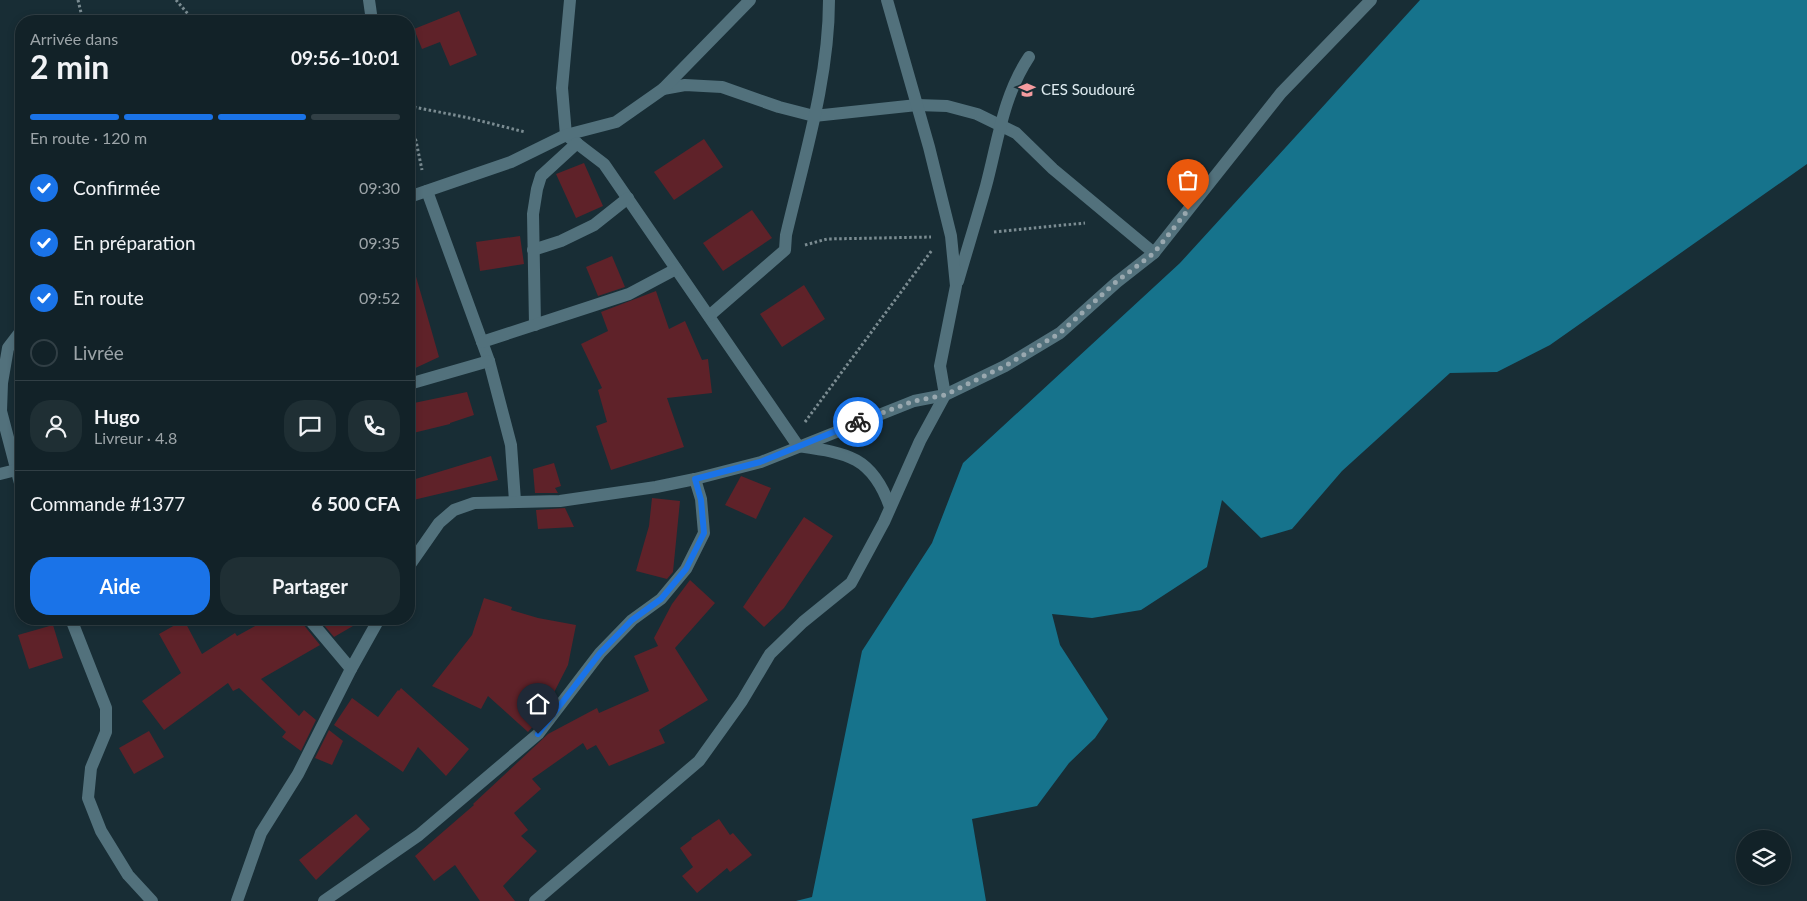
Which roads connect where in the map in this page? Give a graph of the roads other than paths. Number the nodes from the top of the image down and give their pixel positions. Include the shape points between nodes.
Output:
1 (369, 0) edge
2 (570, 0) edge
3 (750, 0) edge
4 (829, 0) edge
5 (887, 0) edge
6 (1371, 0) edge
7 (371, 15) edge
8 (1029, 57) dead end
9 (663, 89) junction
10 (917, 105) junction
11 (814, 116) junction
12 (1000, 125) junction
13 (566, 135) junction
14 (577, 143) junction
15 (427, 191) junction
16 (415, 195) edge
17 (628, 198) junction
18 (533, 250) junction
19 (1154, 253) junction
20 (676, 269) junction
21 (956, 286) junction
22 (709, 316) junction
23 (535, 325) junction
24 (15, 339) edge
25 (482, 342) junction
26 (489, 361) junction
27 (415, 382) edge
28 (945, 395) junction
29 (798, 446) junction
30 (15, 466) edge
31 (15, 470) edge
32 (0, 474) edge
33 (695, 479) junction
34 (515, 501) junction
35 (890, 507) junction
36 (415, 557) edge
37 (72, 625) edge
38 (314, 625) edge
39 (376, 625) edge
40 (352, 669) junction
41 (152, 901) edge
42 (237, 901) edge
43 (324, 901) edge
44 (535, 901) edge

1 - 7 street
2 - 13 street via 562,88
3 - 9 street
4 - 11 street via 829,25
5 - 10 street
6 - 19 street via 1281,93
8 - 12 street via 1016,76
9 - 11 street via 685,85 722,87 779,108
9 - 13 street via 616,122
10 - 11 street
10 - 12 street via 947,106 977,114
10 - 21 street via 951,236
11 - 22 street via 785,250
12 - 19 street via 1016,133 1053,169
12 - 21 street
13 - 14 street
13 - 15 street via 512,162
14 - 17 street via 604,164
14 - 18 street via 541,176 533,214
15 - 16 street
15 - 25 street
17 - 18 street via 594,225
17 - 20 street
18 - 23 street
19 - 28 street via 1116,282 1060,333 1005,366
20 - 22 street
20 - 23 street via 629,294
21 - 28 street via 940,366
22 - 29 street
23 - 25 street
24 - 30 street via 8,348 1,411
25 - 26 street
26 - 27 street
26 - 34 street via 510,445
28 - 29 street via 914,401
28 - 35 street
29 - 33 street via 760,462
29 - 35 street via 847,455 867,467 878,479
31 - 32 street
33 - 34 street via 560,501
33 - 43 street via 704,533 686,569 661,599 632,620 600,653 538,734 419,835
34 - 36 street via 474,503 454,510 439,523
35 - 44 street via 851,583 770,654 742,701 699,761
37 - 41 street via 106,708 106,732 91,768 88,798 101,831 128,875
38 - 40 street
39 - 40 street
40 - 42 street via 298,774 260,833

